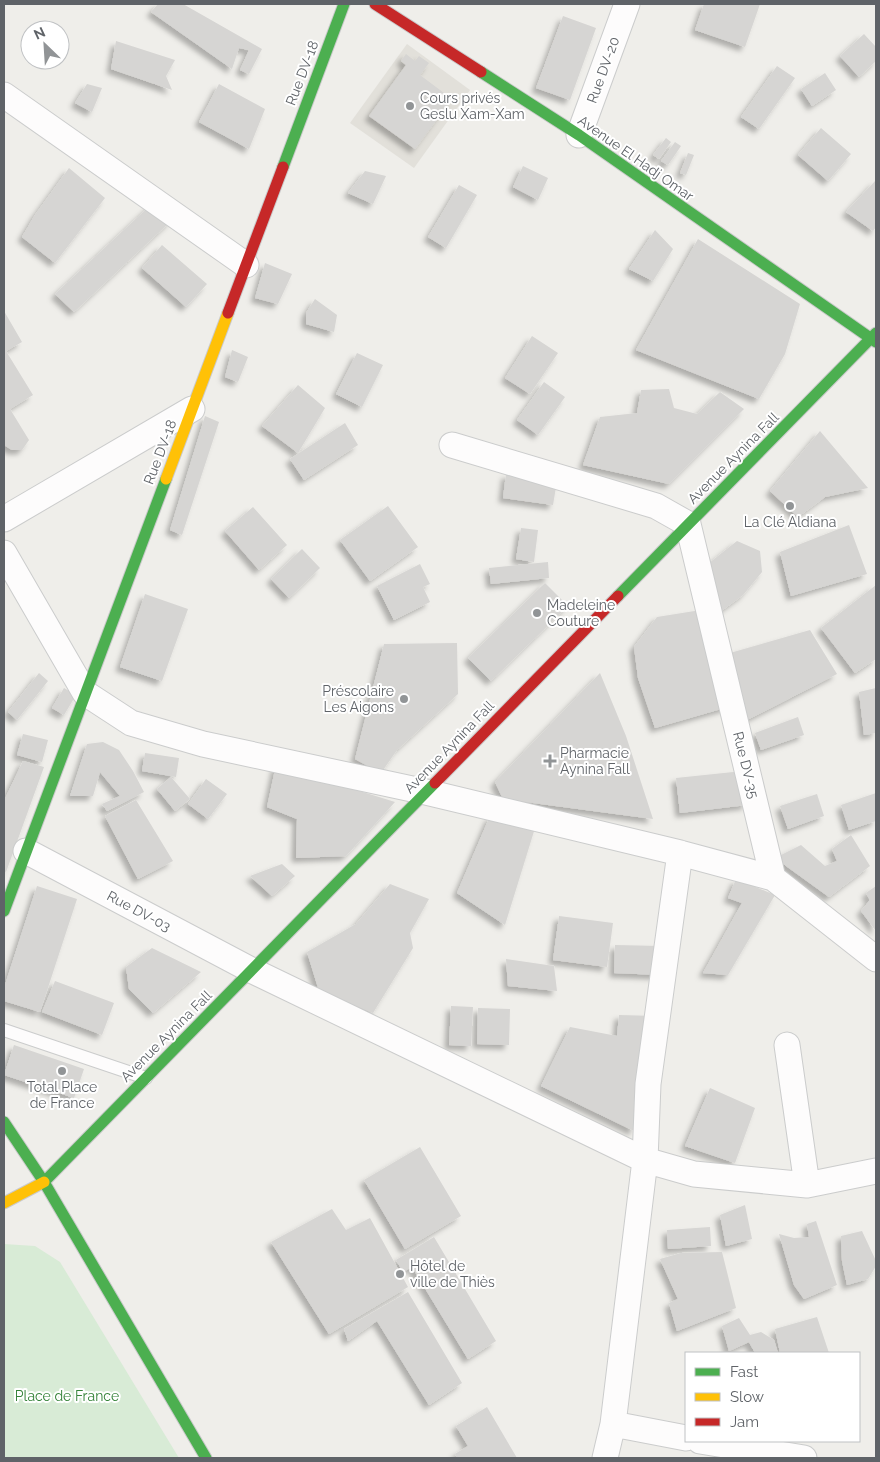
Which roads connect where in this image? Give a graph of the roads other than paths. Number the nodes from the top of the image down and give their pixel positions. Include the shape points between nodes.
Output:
1 (344, 4) edge
2 (374, 4) edge
3 (627, 4) edge
4 (4, 95) edge
5 (579, 135) junction
6 (246, 265) junction
7 (874, 338) edge
8 (192, 409) junction
9 (452, 445) dead end
10 (4, 519) edge
11 (688, 524) junction
12 (4, 553) edge
13 (85, 693) junction
14 (426, 792) junction
15 (26, 851) junction
16 (680, 853) junction
17 (773, 878) junction
18 (4, 911) edge
19 (876, 959) edge
20 (251, 970) junction
21 (4, 1030) edge
22 (787, 1045) dead end
23 (146, 1078) junction
24 (4, 1122) edge
25 (645, 1160) junction
26 (876, 1171) edge
27 (44, 1182) junction
28 (807, 1185) junction
29 (4, 1203) edge
30 (614, 1424) junction
31 (685, 1438) edge
32 (706, 1442) edge
33 (206, 1458) edge
34 (605, 1458) edge
35 (804, 1458) edge

1 - 6 main road, Rue DV-18
2 - 5 main road, Avenue El Hadj Omar
3 - 5 street, Rue DV-20
4 - 6 street
5 - 7 main road, Avenue El Hadj Omar
6 - 8 main road, Rue DV-18
7 - 11 main road, Avenue Aynina Fall
8 - 10 street
8 - 13 main road, Rue DV-18
9 - 11 street via 656,506
11 - 14 main road, Avenue Aynina Fall
11 - 17 street, Rue DV-35
12 - 13 street
13 - 14 street via 131,723 204,744
13 - 15 main road, Rue DV-18
14 - 16 street
14 - 20 main road, Avenue Aynina Fall
15 - 18 main road, Rue DV-18
15 - 20 street, Rue DV-03
16 - 17 street
16 - 25 street via 648,1084
17 - 19 street
20 - 23 main road, Avenue Aynina Fall
20 - 25 street, Rue DV-03
21 - 23 lane
22 - 28 street
23 - 27 main road, Avenue Aynina Fall
24 - 27 main road
25 - 28 street, Rue DV-03 via 694,1174
25 - 30 street
26 - 28 street, Rue DV-03
27 - 29 main road
27 - 33 main road
30 - 31 street
30 - 34 street
32 - 35 street

